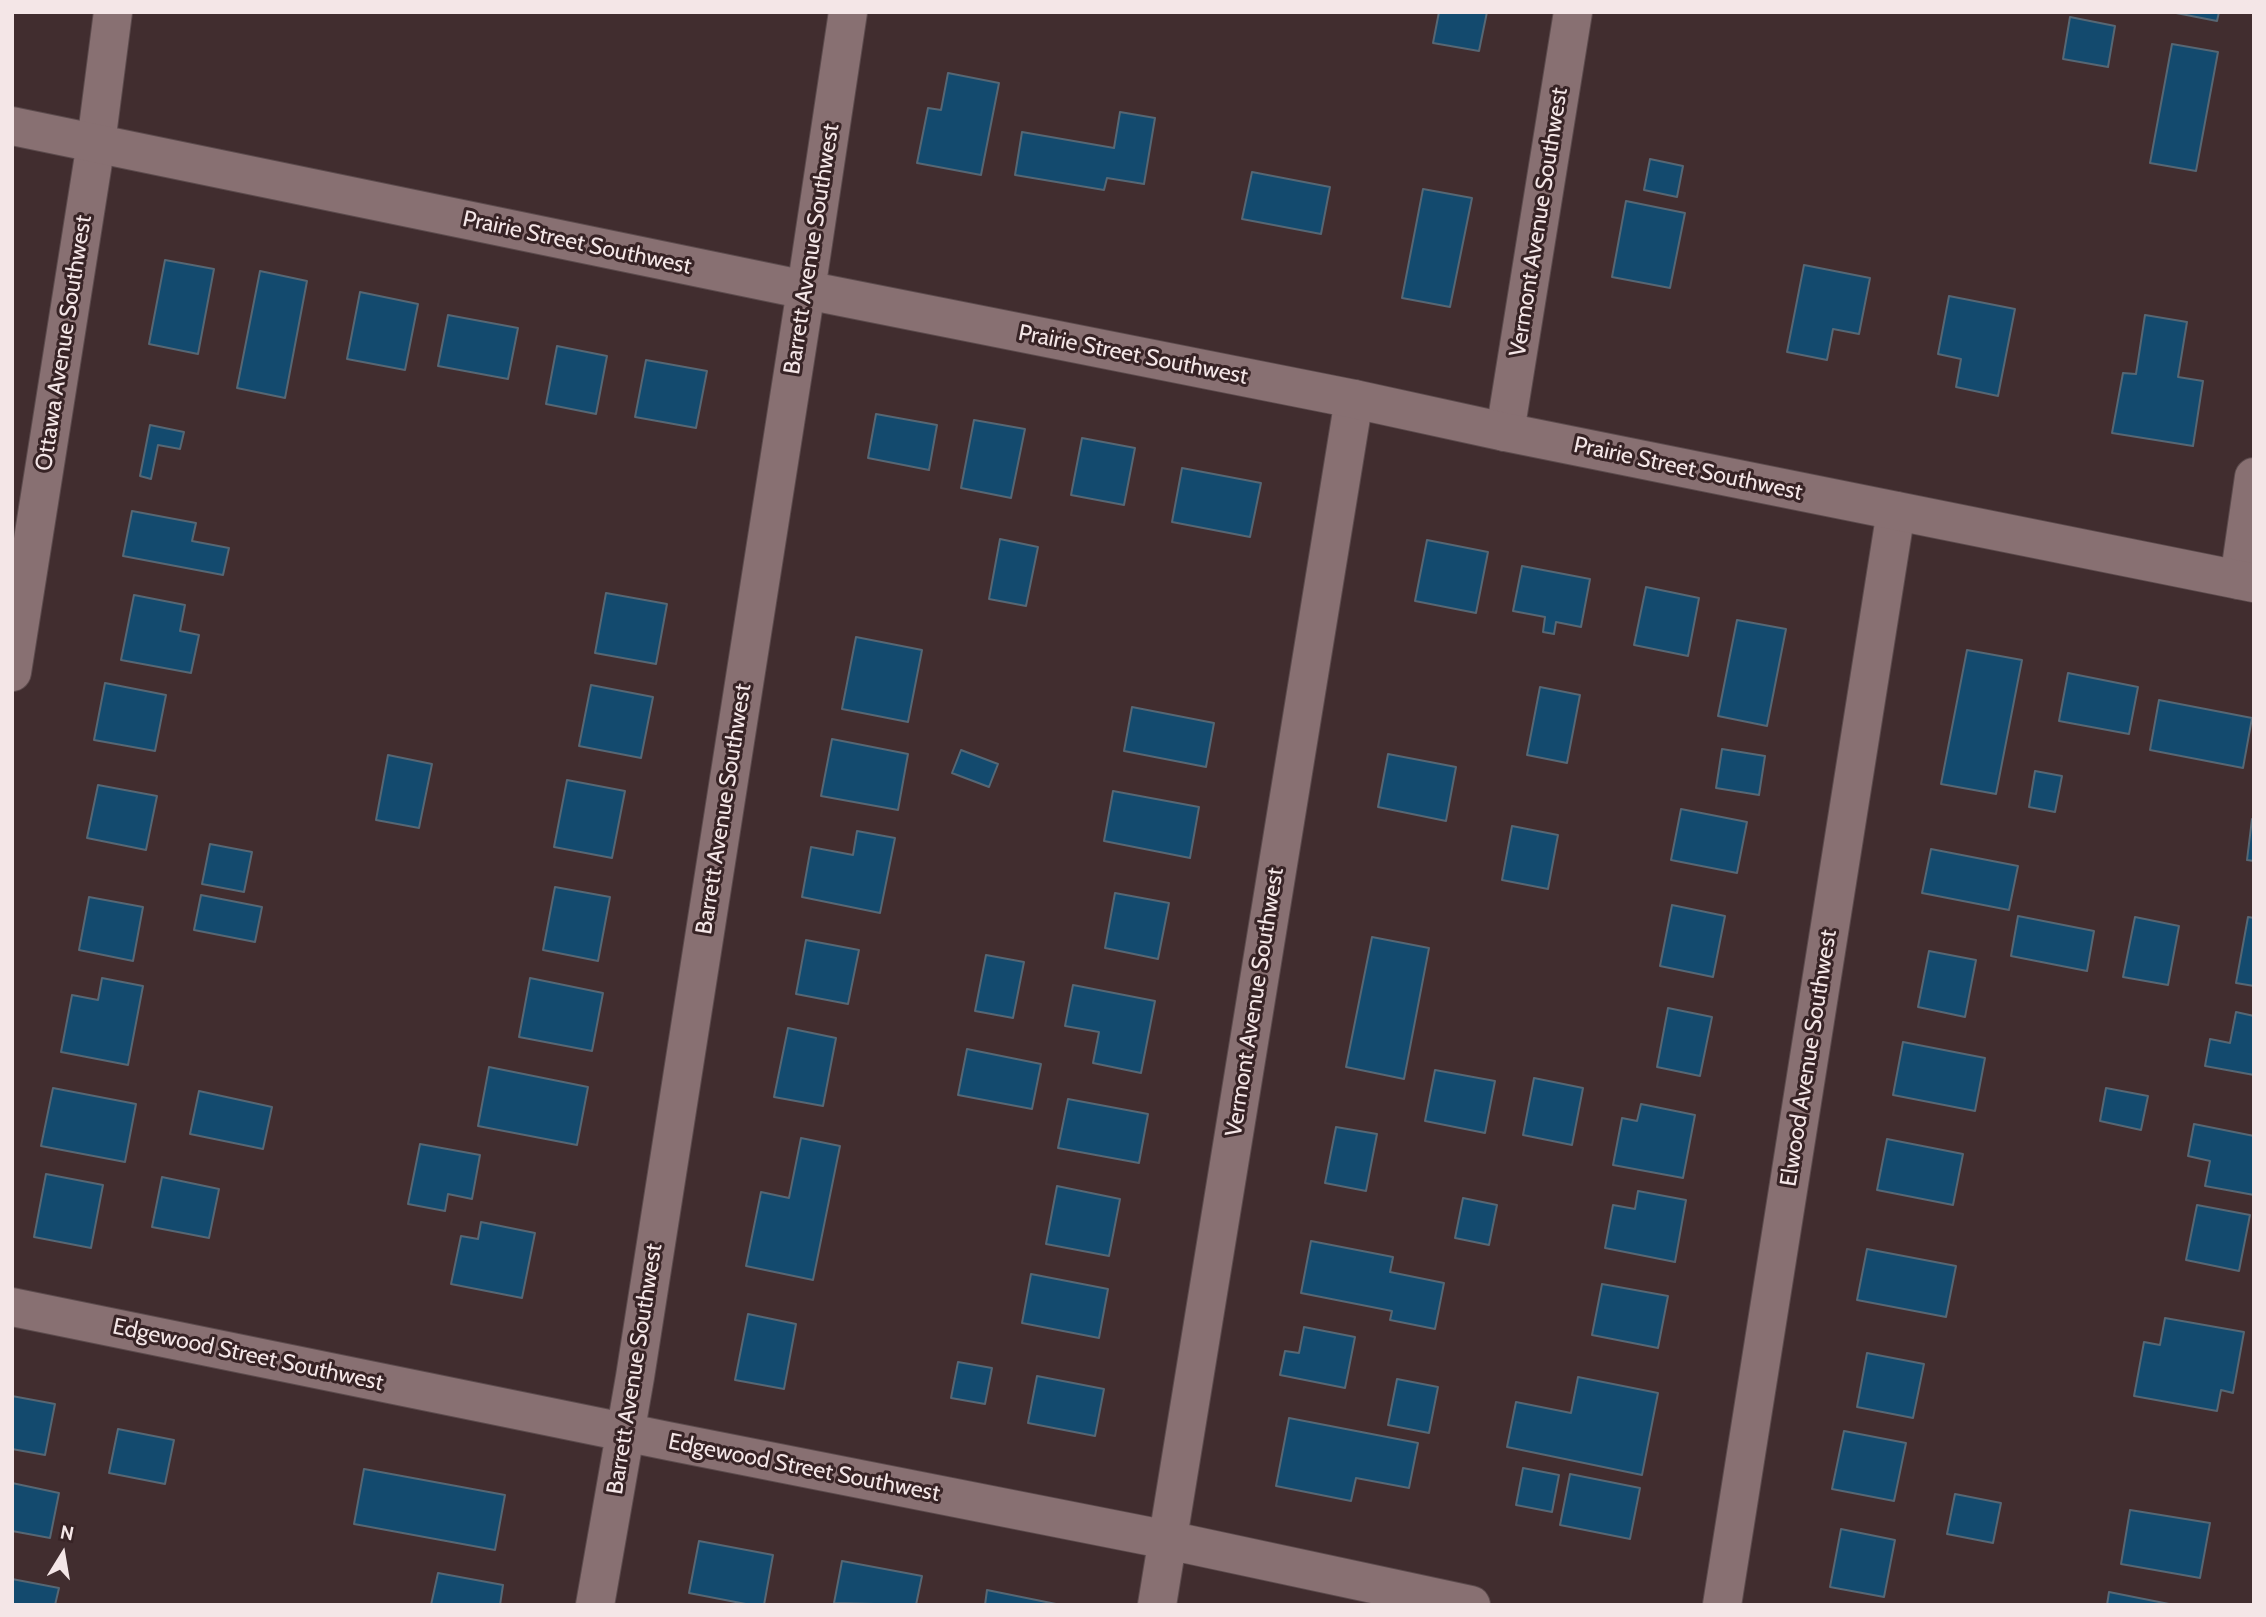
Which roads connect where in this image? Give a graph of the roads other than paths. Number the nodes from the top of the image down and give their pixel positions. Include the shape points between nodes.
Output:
1 (113, 12) edge
2 (848, 12) edge
3 (1573, 12) edge
4 (12, 126) edge
5 (96, 143) junction
6 (806, 290) junction
7 (1353, 399) junction
8 (1505, 432) junction
9 (2254, 477) edge
10 (1896, 511) junction
11 (2246, 582) edge
12 (12, 672) edge
13 (12, 1307) edge
14 (626, 1432) junction
15 (1168, 1540) junction
16 (595, 1605) edge
17 (1157, 1605) edge
18 (1471, 1605) edge
19 (1722, 1605) edge

1 - 5 street, Ottawa Avenue Southwest
2 - 6 street, Barrett Avenue Southwest
3 - 8 street, Vermont Avenue Southwest
4 - 5 street, Prairie Street Southwest
5 - 6 street, Prairie Street Southwest
5 - 12 street, Ottawa Avenue Southwest
6 - 7 street, Prairie Street Southwest
6 - 14 street, Barrett Avenue Southwest
7 - 8 street, Prairie Street Southwest
7 - 15 street, Vermont Avenue Southwest
8 - 10 street, Prairie Street Southwest
9 - 11 street
10 - 11 street, Prairie Street Southwest
10 - 19 street, Elwood Avenue Southwest
13 - 14 street, Edgewood Street Southwest
14 - 15 street, Edgewood Street Southwest
14 - 16 street, Barrett Avenue Southwest
15 - 17 street, Vermont Avenue Southwest
15 - 18 street, Edgewood Street Southwest

